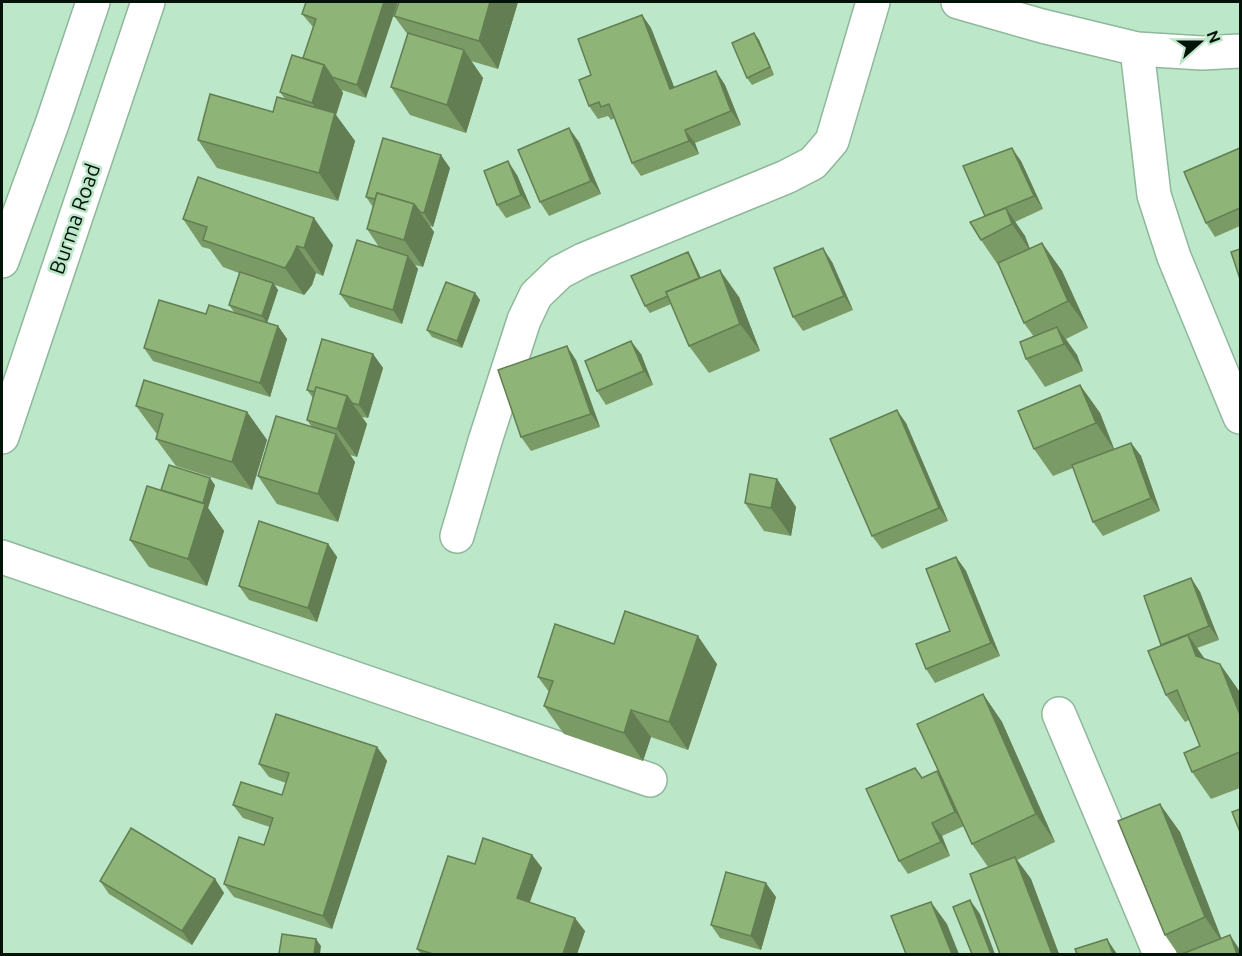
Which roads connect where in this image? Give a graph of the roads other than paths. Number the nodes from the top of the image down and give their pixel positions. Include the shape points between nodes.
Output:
1 (93, 2) edge
2 (148, 2) edge
3 (873, 2) edge
4 (958, 2) edge
5 (1045, 14) edge
6 (1137, 49) junction
7 (1240, 51) edge
8 (2, 261) edge
9 (1240, 417) edge
10 (2, 437) edge
11 (457, 536) dead end
12 (2, 557) edge
13 (1059, 714) dead end
14 (650, 780) dead end
15 (1160, 954) edge

1 - 8 street
2 - 10 street, Burma Road
3 - 11 street via 832,141 813,163 583,260 560,272 536,295 516,342
4 - 5 street
5 - 6 street
6 - 7 street
6 - 9 street via 1154,195 1174,257
12 - 14 street
13 - 15 street

